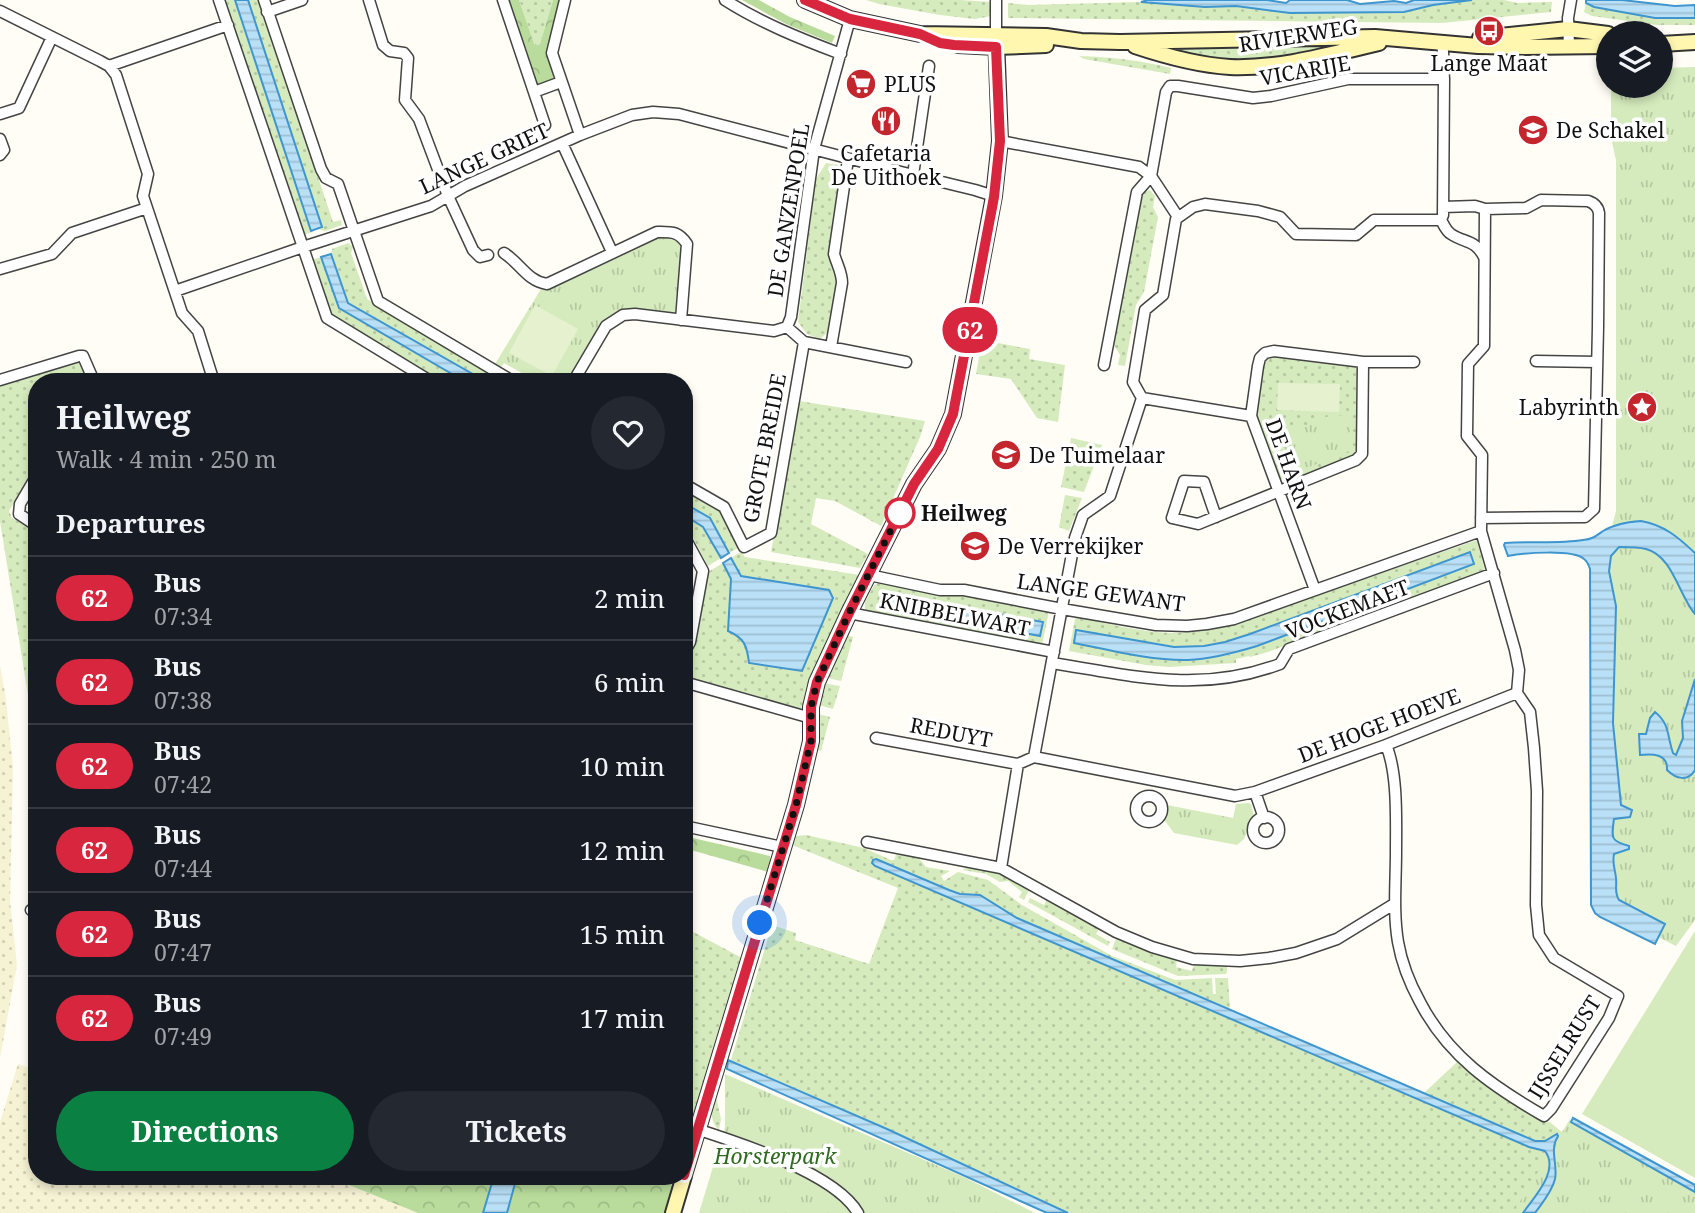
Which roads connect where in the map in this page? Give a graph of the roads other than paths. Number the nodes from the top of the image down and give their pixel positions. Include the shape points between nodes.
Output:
1 (219, 0) edge
2 (264, 0) edge
3 (302, 0) edge
4 (369, 0) edge
5 (503, 0) edge
6 (565, 0) edge
7 (724, 0) edge
8 (806, 0) edge
9 (996, 0) edge
10 (1571, 0) edge
11 (0, 11) edge
12 (267, 12) junction
13 (850, 19) junction
14 (228, 25) junction
15 (1568, 29) junction
16 (1596, 32) edge
17 (52, 37) junction
18 (1402, 40) junction
19 (996, 41) junction
20 (1120, 42) junction
21 (1443, 42) junction
22 (1695, 42) edge
23 (1458, 43) junction
24 (1673, 43) edge
25 (1569, 46) junction
26 (1596, 46) edge
27 (841, 54) junction
28 (109, 66) junction
29 (929, 66) dead end
30 (1444, 79) junction
31 (561, 82) junction
32 (534, 92) junction
33 (0, 114) edge
34 (545, 125) dead end
35 (580, 135) junction
36 (0, 139) edge
37 (1000, 141) junction
38 (562, 143) junction
39 (814, 149) junction
40 (0, 155) edge
41 (848, 159) junction
42 (913, 174) junction
43 (1151, 176) junction
44 (448, 196) junction
45 (994, 197) junction
46 (1443, 207) junction
47 (147, 208) junction
48 (1485, 209) junction
49 (1178, 217) junction
50 (1441, 220) junction
51 (355, 230) junction
52 (303, 247) junction
53 (504, 253) dead end
54 (612, 253) junction
55 (488, 256) dead end
56 (1485, 260) junction
57 (0, 269) edge
58 (174, 291) junction
59 (681, 320) junction
60 (787, 327) junction
61 (804, 342) junction
62 (831, 347) junction
63 (1536, 361) dead end
64 (906, 362) dead end
65 (1363, 362) junction
66 (1414, 362) dead end
67 (1597, 362) junction
68 (1104, 365) dead end
69 (91, 373) edge
70 (211, 373) edge
71 (417, 373) edge
72 (501, 373) edge
73 (578, 373) edge
74 (0, 380) edge
75 (1142, 398) junction
76 (1251, 416) junction
77 (693, 489) edge
78 (28, 491) edge
79 (1278, 493) junction
80 (1216, 517) junction
81 (1481, 518) junction
82 (28, 520) edge
83 (1481, 531) junction
84 (693, 553) edge
85 (1494, 573) junction
86 (869, 575) junction
87 (1315, 590) junction
88 (1062, 609) junction
89 (849, 613) junction
90 (693, 626) edge
91 (1053, 658) junction
92 (693, 685) edge
93 (1517, 693) junction
94 (811, 718) junction
95 (876, 738) dead end
96 (1387, 745) junction
97 (1034, 757) junction
98 (1018, 764) junction
99 (1153, 781) junction
100 (1255, 792) junction
101 (1151, 796) dead end
102 (1264, 818) dead end
103 (693, 828) edge
104 (866, 842) dead end
105 (782, 847) junction
106 (1001, 868) junction
107 (1394, 904) junction
108 (693, 1121) edge
109 (693, 1128) edge
110 (681, 1185) edge
111 (673, 1213) edge
112 (858, 1213) edge

1 - 14 street
2 - 12 street
3 - 12 street
4 - 44 street via 383,45 408,58 405,100 419,119
5 - 32 street
6 - 31 street via 551,53
7 - 27 street via 795,37
8 - 13 street, RIVIERWEG
9 - 19 street
10 - 15 street
11 - 17 street
12 - 51 street via 321,169 338,184
13 - 19 street, RIVIERWEG via 920,34 940,43
13 - 27 street, DE GANZENPOEL
14 - 28 street
14 - 52 street
15 - 16 street, RIVIERWEG
15 - 23 street, RIVIERWEG
15 - 25 street
17 - 28 street
17 - 33 street via 19,108
18 - 20 street, RIVIERWEG
18 - 20 street, RIVIERWEG via 1328,56 1230,67 1185,61
18 - 21 street, RIVIERWEG
19 - 20 street, RIVIERWEG via 1039,46
19 - 37 street
21 - 23 street, RIVIERWEG
21 - 30 street
22 - 24 street
23 - 25 street, RIVIERWEG
25 - 26 street, RIVIERWEG
27 - 39 street, DE GANZENPOEL
28 - 47 street via 116,75 148,174 143,196
29 - 42 street
30 - 43 street, VICARIJE via 1348,79 1253,98 1170,86
30 - 46 street
31 - 32 street
31 - 35 street
32 - 34 street
35 - 38 street, LANGE GRIET
35 - 39 street, LANGE GRIET via 653,112 679,114
36 - 40 street via 4,150
37 - 43 street via 1139,167
37 - 45 street
38 - 44 street, LANGE GRIET
38 - 54 street
39 - 41 street, LANGE GRIET
39 - 60 street, DE GANZENPOEL
41 - 42 street, LANGE GRIET
41 - 62 street via 834,254 842,284
42 - 45 street, LANGE GRIET
43 - 49 street
43 - 68 street via 1137,192
44 - 51 street, LANGE GRIET via 431,206
44 - 55 street via 473,250 480,257
45 - 86 street via 953,414
46 - 48 street
46 - 50 street
47 - 57 street via 72,233 52,254
47 - 58 street
48 - 56 street
48 - 67 street via 1526,208 1541,200 1596,205
49 - 50 street via 1205,204 1280,217 1296,234 1356,235 1374,220
49 - 75 street via 1163,295 1145,310 1133,382
50 - 56 street via 1450,233 1480,250
51 - 52 street, LANGE GRIET
51 - 72 street via 379,301
52 - 58 street, LANGE GRIET
52 - 71 street via 327,318
53 - 54 street via 535,282 555,284
54 - 59 street via 657,232 681,236 687,244
56 - 81 street via 1484,346 1468,365 1467,436 1482,456
58 - 70 street via 182,313 198,331
59 - 60 street, DE GANZENPOEL via 774,331
59 - 73 street, DE GANZENPOEL via 623,315 606,326
60 - 61 street
61 - 62 street
61 - 77 street, GROTE BREIDE via 771,533 744,547 724,507
62 - 64 street
63 - 67 street
65 - 66 street
65 - 76 street via 1265,353 1258,366
65 - 79 street via 1362,454
67 - 81 street via 1594,509 1585,517
69 - 74 street via 79,356
75 - 76 street, DE HARN
75 - 88 street via 1110,496 1083,516
76 - 79 street, DE HARN
78 - 82 street via 19,514
79 - 80 street
79 - 87 street, DE HARN
80 - 80 street via 1204,482 1184,481 1172,518 1198,524
81 - 83 street
83 - 85 street
83 - 87 street, LANGE GEWANT
84 - 90 street via 703,571
85 - 91 street, VOCKEMAET via 1289,649 1280,664 1240,676 1175,681
85 - 93 street via 1519,670
86 - 88 street, LANGE GEWANT
86 - 89 street
87 - 88 street, LANGE GEWANT via 1234,619 1187,626
88 - 91 street
89 - 91 street, KNIBBELWART
89 - 94 street via 817,682
91 - 97 street
92 - 94 street
93 - 96 street, DE HOGE HOEVE
93 - 107 street, IJSSELRUST via 1530,712 1534,748 1539,935 1554,958 1618,996 1609,1018 1544,1116 1458,1056 1431,1023 1407,978
94 - 105 street via 811,741
95 - 98 street, REDUYT
96 - 100 street, DE HOGE HOEVE
96 - 107 street, IJSSELRUST via 1395,808
97 - 98 street
97 - 99 street, DE HOGE HOEVE
98 - 106 street
99 - 100 street, DE HOGE HOEVE via 1235,796
99 - 101 street
100 - 102 street
103 - 105 street
104 - 106 street
105 - 108 street
106 - 107 street via 1116,932 1193,959 1240,961 1296,953 1338,939
109 - 112 street via 755,1149 829,1184
110 - 111 street

